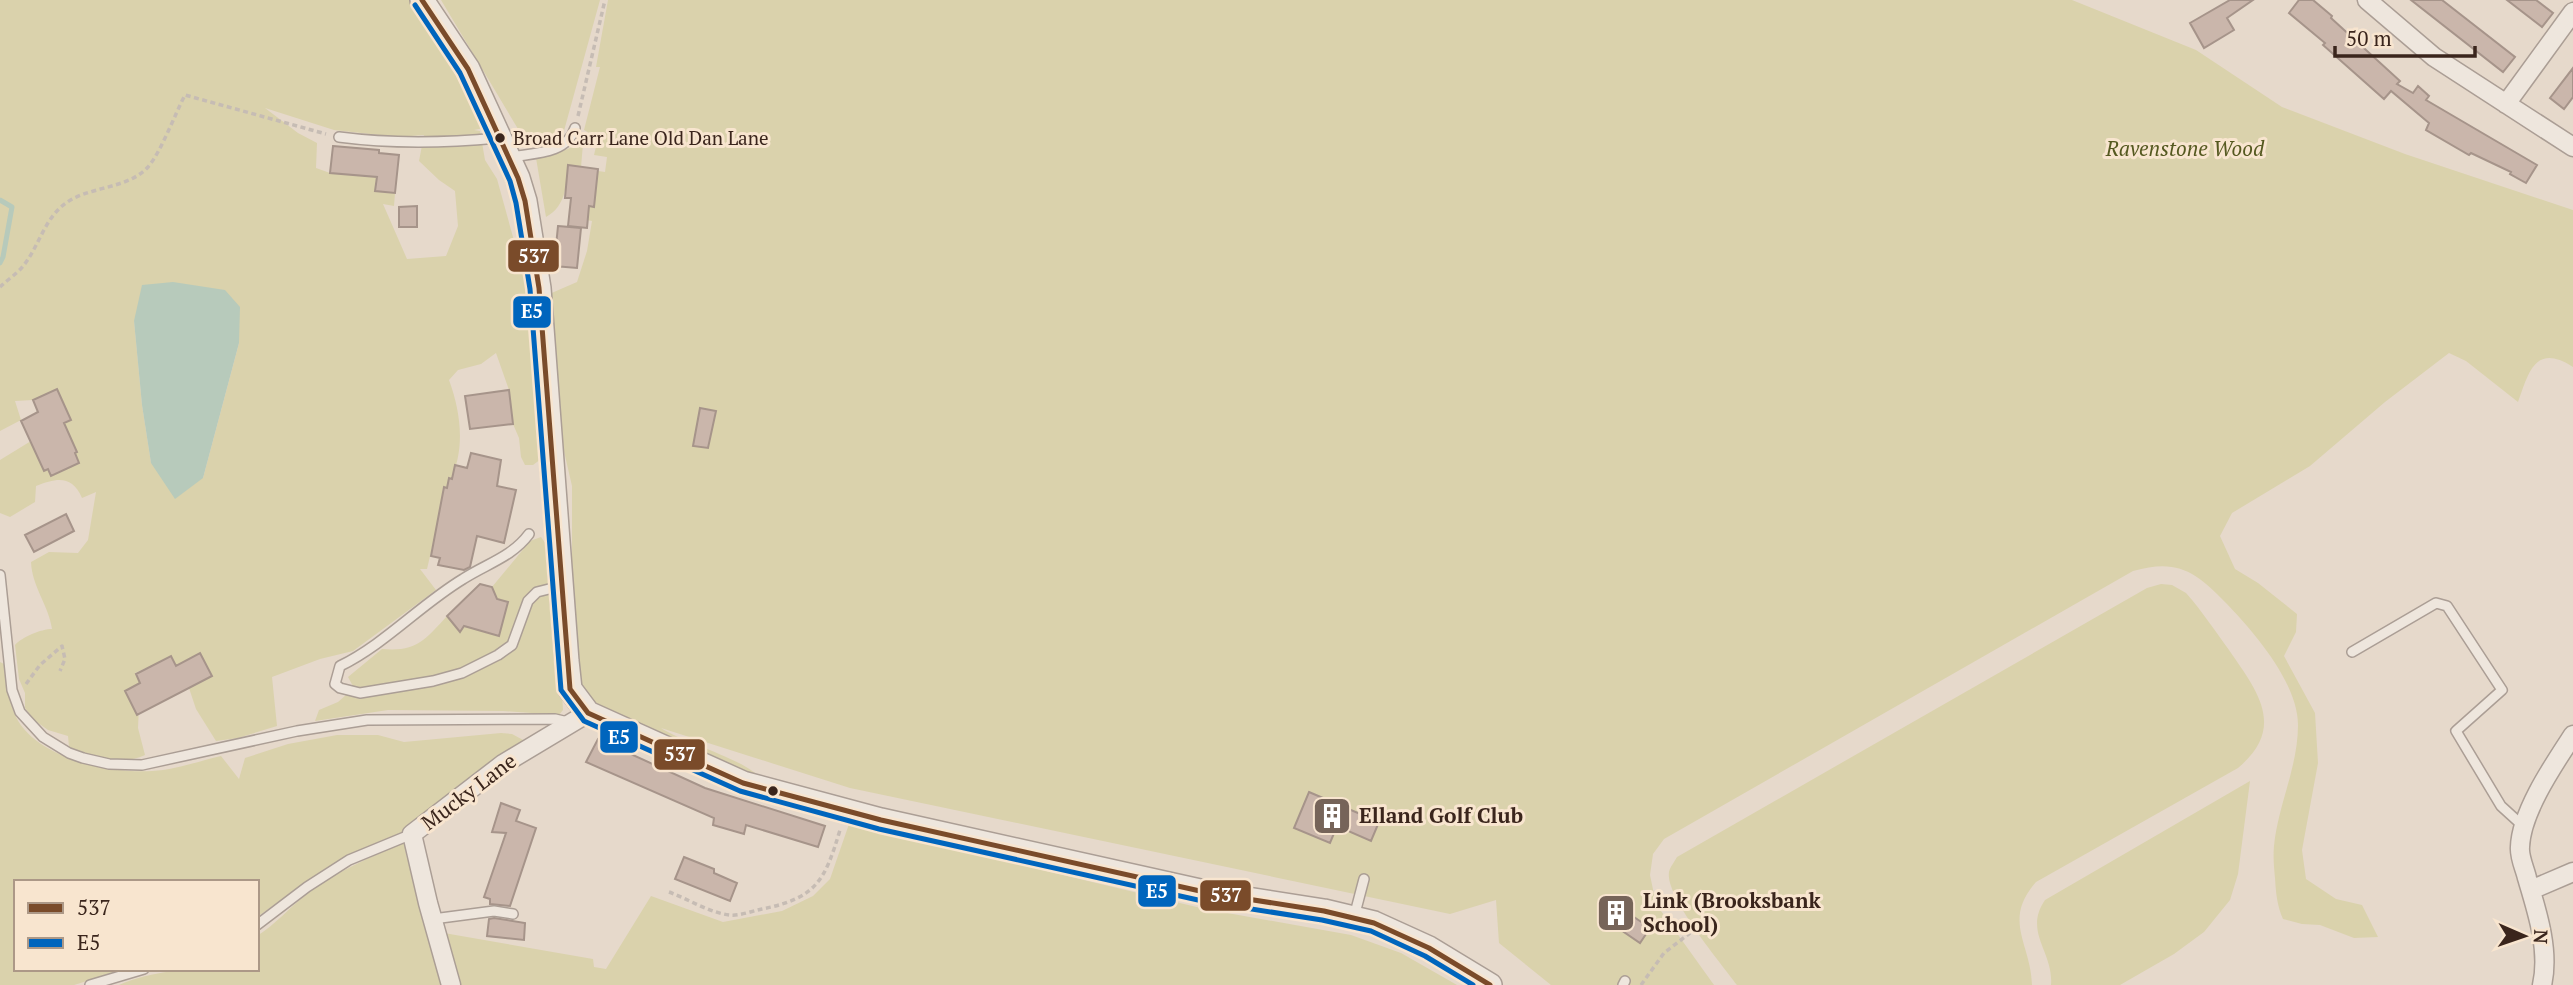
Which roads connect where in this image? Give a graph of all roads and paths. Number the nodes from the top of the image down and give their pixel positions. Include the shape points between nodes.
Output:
1 (422, 0) edge
2 (605, 0) edge
3 (2367, 0) edge
4 (2565, 0) edge
5 (2573, 6) edge
6 (2573, 12) edge
7 (2506, 104) junction
8 (575, 128) joint
9 (339, 137) joint
10 (2573, 147) edge
11 (505, 148) junction
12 (0, 287) edge
13 (530, 534) dead end
14 (0, 575) edge
15 (561, 586) junction
16 (2352, 652) dead end
17 (60, 671) dead end
18 (15, 700) junction
19 (579, 718) junction
20 (2573, 735) edge
21 (846, 811) junction
22 (2523, 826) junction
23 (412, 834) junction
24 (2573, 872) edge
25 (1364, 879) dead end
26 (2530, 890) junction
27 (669, 892) dead end
28 (513, 914) dead end
29 (1354, 918) junction
30 (433, 919) junction
31 (259, 923) edge
32 (1690, 933) dead end
33 (137, 971) edge
34 (90, 985) edge
35 (451, 985) edge
36 (1490, 985) edge
37 (1641, 985) edge
38 (2542, 985) edge

1 - 11 street via 468,69
2 - 8 path
3 - 7 street via 2434,57
4 - 5 street
6 - 7 street
7 - 10 street
8 - 11 lane via 565,145
9 - 11 lane
9 - 12 path via 185,95 148,167 106,188 79,194 61,207 23,267
11 - 15 street via 525,201 539,288
13 - 15 lane via 508,555 462,579 340,666 335,684 360,693 462,673 512,645 528,601 537,592
14 - 18 lane
15 - 19 street via 570,689
16 - 22 lane via 2436,603 2447,606 2502,690 2456,731 2501,806
17 - 18 path via 65,659 62,646 40,665
18 - 19 lane via 34,730 69,753 131,766 347,722
19 - 21 street via 743,783
19 - 23 street, Mucky Lane via 503,764
20 - 22 street
21 - 27 path via 828,869 812,888 785,904 734,916
21 - 29 street via 1209,893
22 - 26 street via 2519,850
23 - 30 street, Mucky Lane
23 - 31 lane via 349,860
24 - 26 street
25 - 29 lane
26 - 38 street via 2544,948
28 - 30 lane via 494,911
29 - 36 street via 1411,938
30 - 35 street, Mucky Lane
32 - 37 path via 1664,953
33 - 34 lane

